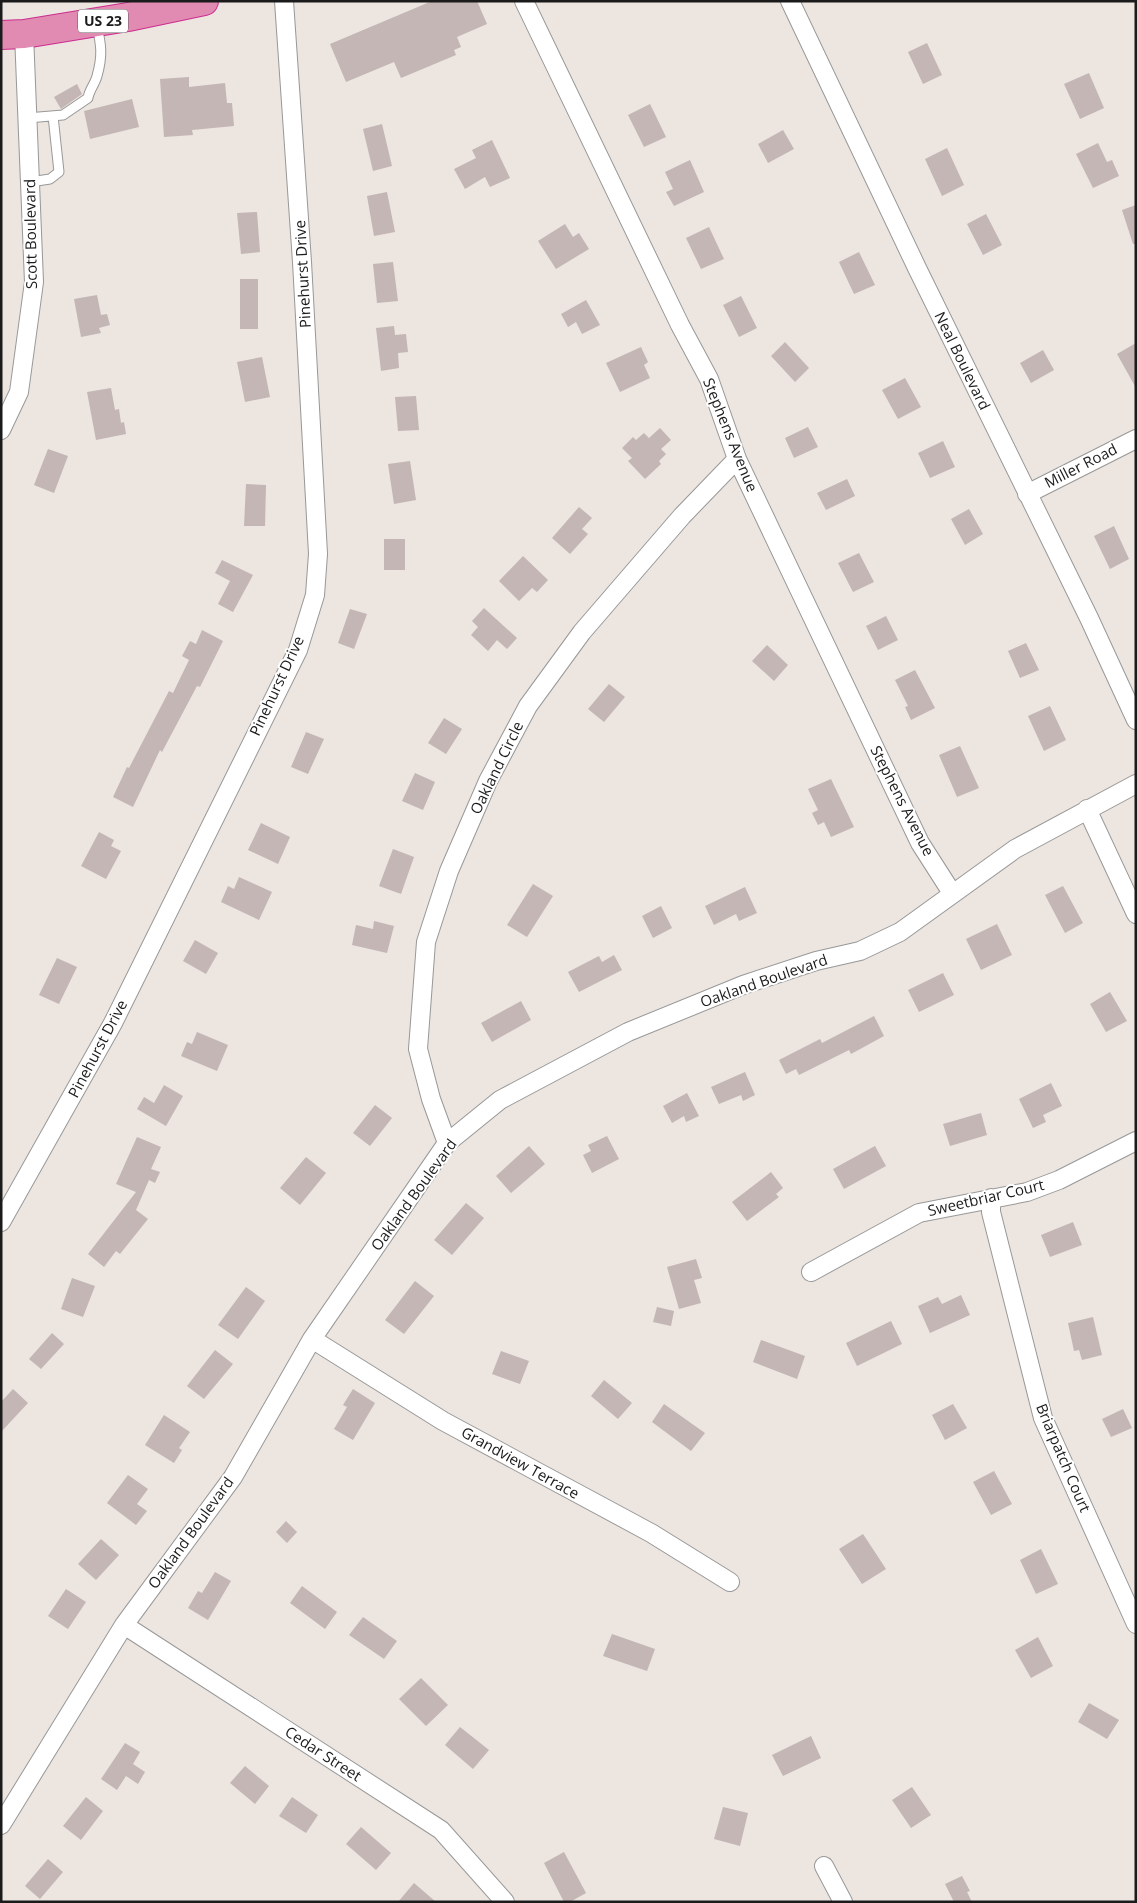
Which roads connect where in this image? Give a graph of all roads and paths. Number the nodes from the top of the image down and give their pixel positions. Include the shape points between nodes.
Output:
1 (204, 1) edge
2 (284, 1) edge
3 (524, 1) edge
4 (790, 1) edge
5 (97, 22) junction
6 (13, 35) edge
7 (53, 116) junction
8 (27, 118) junction
9 (30, 182) junction
10 (1, 430) edge
11 (1136, 439) edge
12 (737, 459) junction
13 (1027, 494) junction
14 (1136, 720) edge
15 (1136, 784) edge
16 (1087, 809) junction
17 (952, 894) junction
18 (1136, 914) edge
19 (1136, 1141) edge
20 (447, 1144) junction
21 (991, 1198) junction
22 (1, 1222) edge
23 (811, 1272) dead end
24 (312, 1339) junction
25 (730, 1582) dead end
26 (1136, 1624) edge
27 (124, 1625) junction
28 (1, 1826) edge
29 (824, 1866) dead end
30 (505, 1902) edge
31 (843, 1902) edge

1 - 5 highway, US 23
2 - 22 street, Pinehurst Drive via 318,554 315,594 298,650 114,1023
3 - 12 street, Stephens Avenue via 709,379
4 - 13 street, Neal Boulevard
5 - 6 highway, US 23
5 - 7 lane via 102,52 97,78 88,98 63,114
6 - 8 street, Scott Boulevard
7 - 8 lane
7 - 9 lane via 59,172 50,179
8 - 9 street, Scott Boulevard
9 - 10 street, Scott Boulevard via 34,282 19,392
11 - 13 street, Miller Road
12 - 17 street, Stephens Avenue via 920,843
12 - 20 street, Oakland Circle via 682,516 582,632 528,706 488,781 449,871 426,942 418,1049
13 - 14 street, Neal Boulevard
15 - 16 street, Oakland Boulevard
16 - 17 street, Oakland Boulevard via 1015,849
16 - 18 street
17 - 20 street, Oakland Boulevard via 900,932 860,950 816,960 742,985 628,1032 500,1100
19 - 21 street, Sweetbriar Court via 1059,1180 1027,1192
20 - 24 street, Oakland Boulevard
21 - 23 street, Sweetbriar Court via 919,1213
21 - 26 street, Briarpatch Court via 1043,1418
24 - 25 street, Grandview Terrace via 443,1421 651,1533
24 - 27 street, Oakland Boulevard via 233,1477
27 - 28 street, Oakland Boulevard
27 - 30 street, Cedar Street via 441,1830
29 - 31 street

